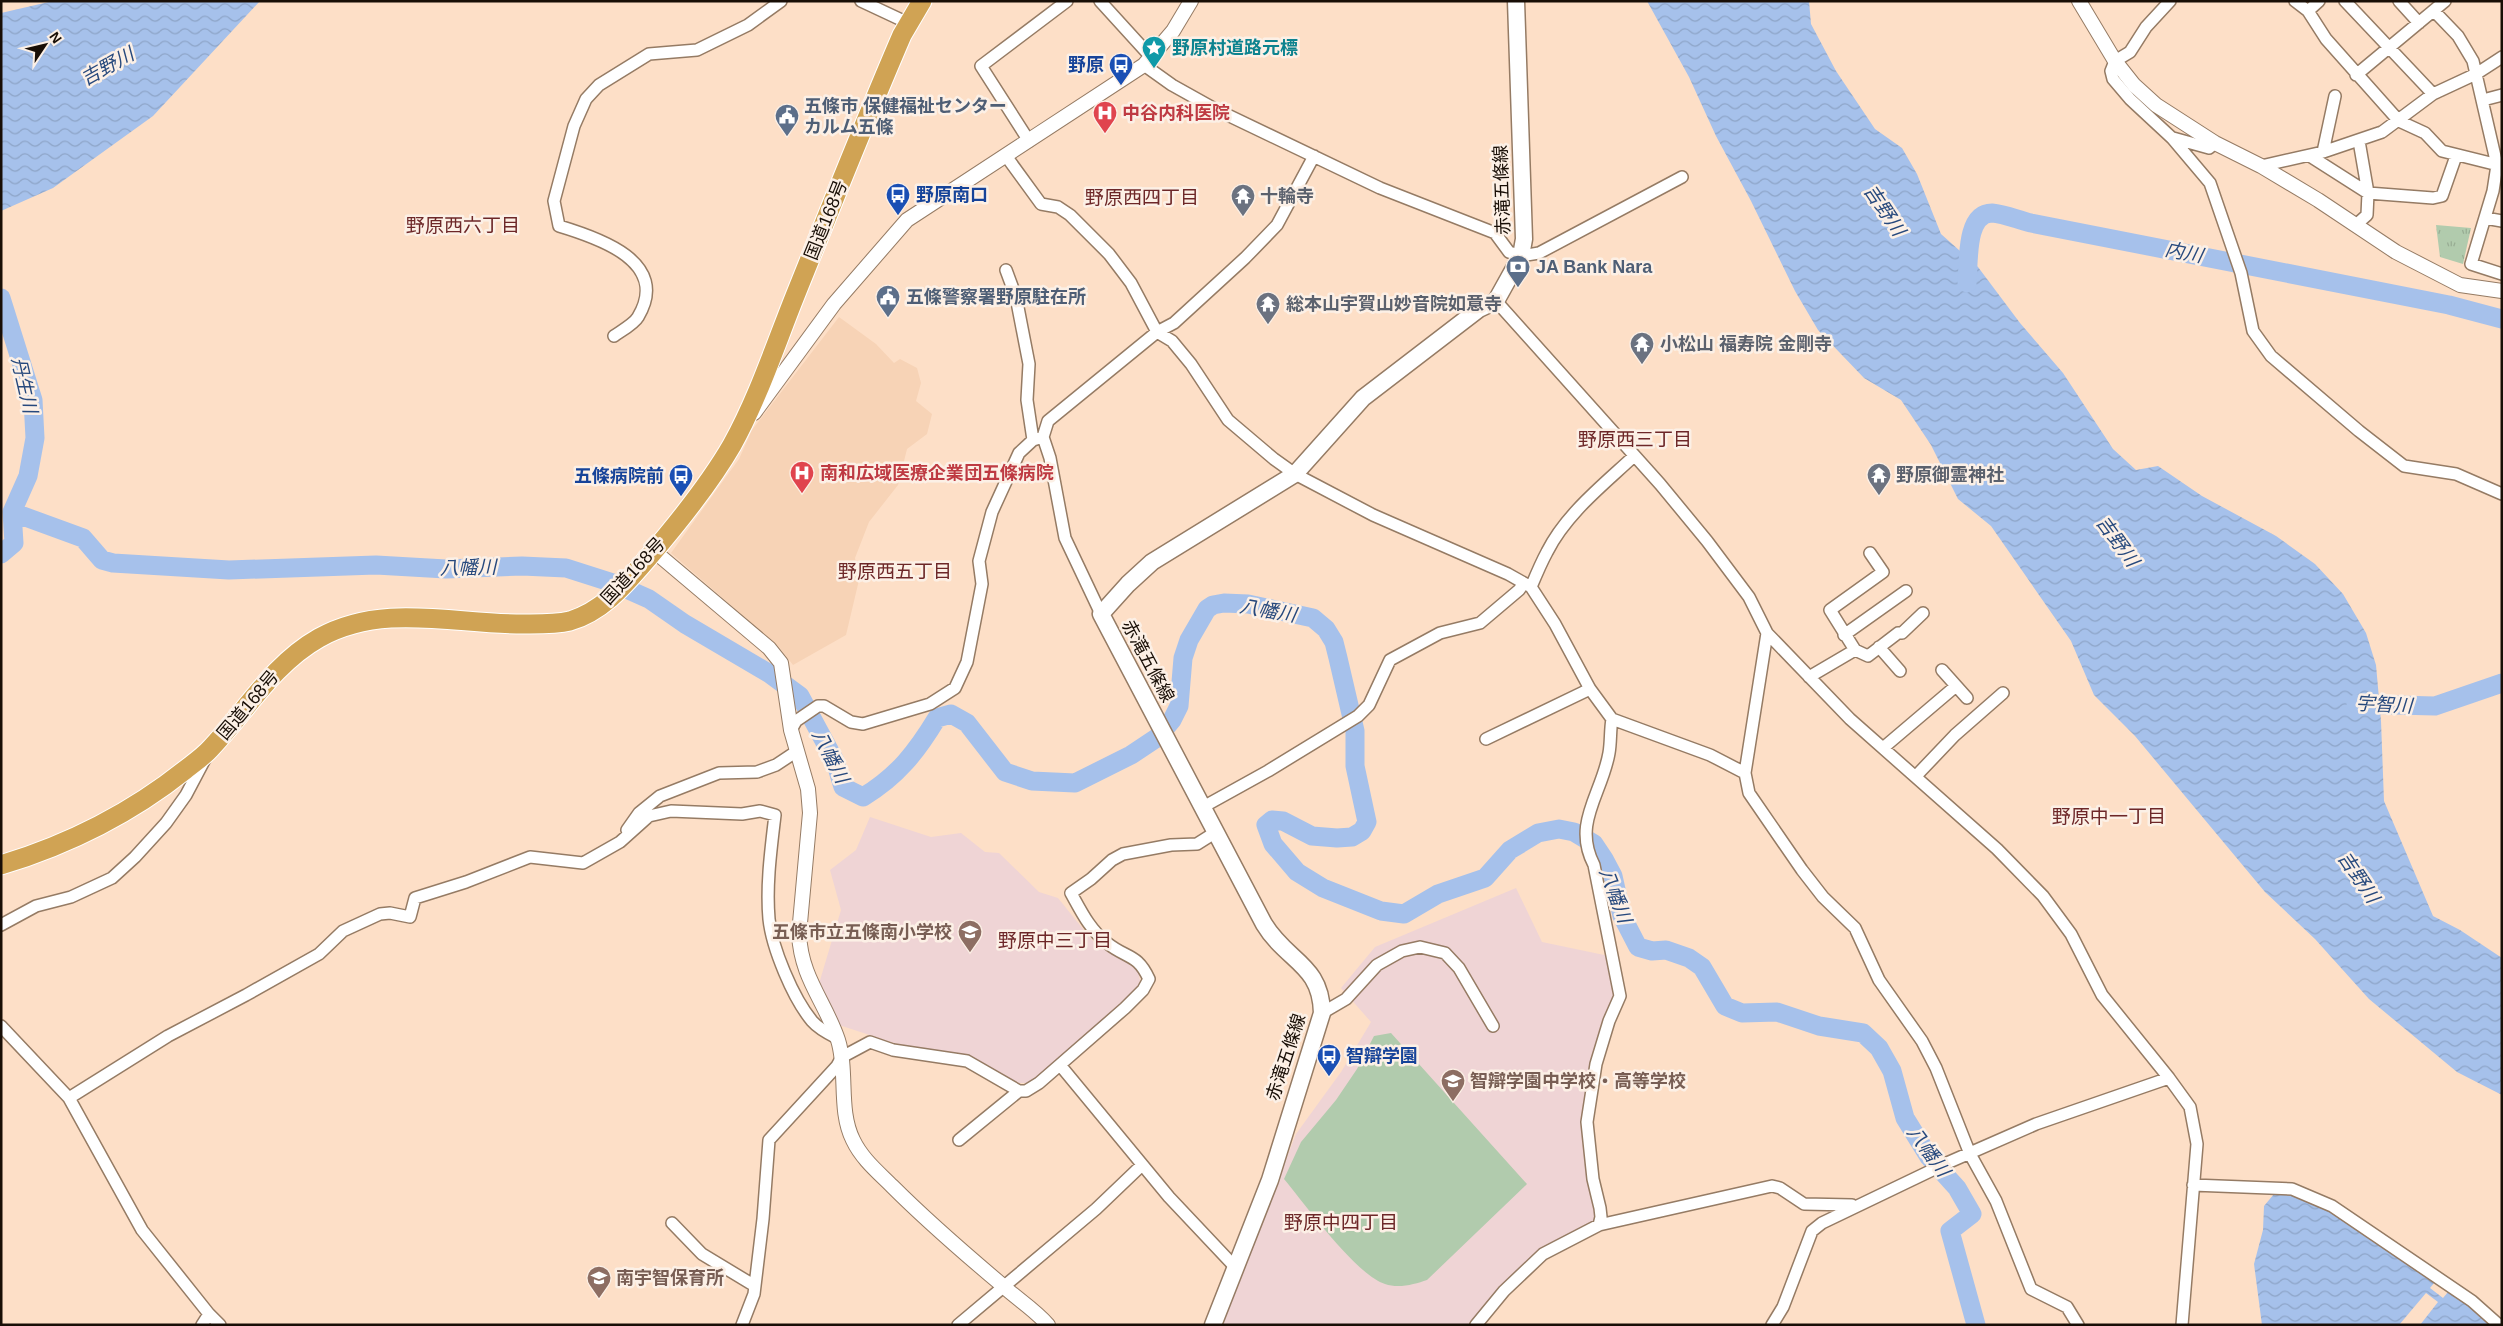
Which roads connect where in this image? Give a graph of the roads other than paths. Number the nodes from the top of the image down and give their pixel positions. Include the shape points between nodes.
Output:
1 (780, 1) edge
2 (861, 1) edge
3 (922, 1) edge
4 (1067, 1) edge
5 (1100, 1) edge
6 (1191, 1) edge
7 (1516, 1) edge
8 (2079, 1) edge
9 (2170, 1) edge
10 (2296, 1) edge
11 (2319, 1) edge
12 (2345, 1) edge
13 (2399, 1) edge
14 (2445, 1) edge
15 (2159, 6) edge
16 (2308, 11) junction
17 (2434, 11) junction
18 (908, 23) junction
19 (2419, 23) junction
20 (2390, 49) junction
21 (2502, 57) edge
22 (1148, 61) junction
23 (2115, 62) junction
24 (2476, 74) junction
25 (2356, 75) junction
26 (2433, 94) junction
27 (2502, 95) edge
28 (2335, 96) dead end
29 (2483, 100) junction
30 (2398, 121) junction
31 (2172, 138) junction
32 (1029, 141) junction
33 (2359, 141) junction
34 (2215, 143) junction
35 (2323, 152) junction
36 (1006, 156) junction
37 (1314, 156) junction
38 (2310, 156) junction
39 (2456, 156) junction
40 (2499, 165) edge
41 (2261, 166) junction
42 (1682, 177) dead end
43 (2368, 192) junction
44 (2485, 218) junction
45 (2502, 221) edge
46 (2357, 224) junction
47 (1521, 256) junction
48 (1006, 270) dead end
49 (2502, 274) edge
50 (2502, 292) edge
51 (1496, 301) junction
52 (1157, 332) junction
53 (614, 336) dead end
54 (1038, 438) junction
55 (733, 442) junction
56 (1633, 457) junction
57 (1295, 474) junction
58 (2502, 494) edge
59 (654, 551) junction
60 (1870, 553) dead end
61 (1527, 585) junction
62 (1906, 591) dead end
63 (1101, 614) junction
64 (1923, 614) dead end
65 (1767, 633) junction
66 (1844, 634) junction
67 (1879, 647) junction
68 (1855, 650) junction
69 (1942, 670) dead end
70 (1900, 671) dead end
71 (1809, 677) junction
72 (1956, 686) junction
73 (1590, 689) junction
74 (2003, 693) dead end
75 (1967, 698) dead end
76 (794, 715) junction
77 (1612, 718) junction
78 (1486, 739) dead end
79 (1883, 748) junction
80 (209, 751) junction
81 (797, 751) junction
82 (1745, 773) junction
83 (1916, 776) junction
84 (1204, 807) junction
85 (1216, 832) junction
86 (620, 842) junction
87 (1, 865) edge
88 (1, 925) edge
89 (1322, 1013) junction
90 (1, 1026) edge
91 (1493, 1026) dead end
92 (837, 1038) junction
93 (842, 1057) junction
94 (1060, 1065) junction
95 (2169, 1078) junction
96 (1019, 1091) junction
97 (69, 1098) junction
98 (959, 1140) dead end
99 (1970, 1154) junction
100 (1142, 1165) junction
101 (2193, 1185) junction
102 (1856, 1205) junction
103 (672, 1223) dead end
104 (1599, 1225) junction
105 (1236, 1268) junction
106 (755, 1286) junction
107 (1004, 1287) junction
108 (209, 1314) junction
109 (202, 1325) edge
110 (220, 1325) edge
111 (742, 1325) edge
112 (958, 1325) edge
113 (1048, 1325) edge
114 (1213, 1325) edge
115 (1476, 1325) edge
116 (1772, 1325) edge
117 (2078, 1325) edge
118 (2182, 1325) edge
119 (2499, 1325) edge

1 - 53 street via 748,25 696,50 650,54 599,85 586,99 574,126 554,201 559,226 597,238 629,256 645,278 646,297 638,318
2 - 18 street
3 - 18 highway, 国道168号
4 - 32 street via 982,66
5 - 22 street
6 - 22 street via 1173,31
7 - 47 main road, 赤滝五條線 via 1524,239
8 - 23 street
9 - 15 street
10 - 16 street
11 - 16 street
12 - 20 street
13 - 19 street
14 - 17 street
15 - 23 street via 2130,52
16 - 25 street
17 - 19 street
17 - 24 street via 2458,36 2473,61
18 - 55 highway, 国道168号 via 765,372
19 - 20 street
20 - 25 street
20 - 26 street
21 - 24 street
22 - 32 street
22 - 37 street via 1172,85
23 - 31 street via 2111,71 2113,80
23 - 34 street via 2156,105
24 - 26 street
24 - 29 street
25 - 30 street
26 - 30 street
27 - 29 street
28 - 35 street
29 - 40 street
30 - 33 street
30 - 39 street via 2425,133 2442,151
31 - 34 street via 2209,148
31 - 58 street via 2210,183 2241,273 2253,331 2271,356 2404,466 2456,474
32 - 36 street
33 - 35 street
33 - 43 street
34 - 41 street
35 - 38 street
36 - 52 street via 1041,204 1058,207 1070,215 1109,254 1131,283
36 - 55 street via 907,220 834,304
37 - 47 street via 1380,188 1495,234 1509,252
37 - 52 street via 1277,225 1174,323
38 - 41 street
38 - 43 street
39 - 40 street
39 - 43 street via 2442,196 2432,198
40 - 44 street
41 - 46 street
42 - 47 street via 1539,253
43 - 46 street via 2367,215
44 - 45 street
44 - 49 street via 2471,264
46 - 50 street via 2396,252 2460,285
47 - 51 main road, 赤滝五條線
48 - 54 street via 1016,297 1030,364 1027,400
51 - 56 street
51 - 57 main road, 赤滝五條線 via 1479,309 1371,391
52 - 54 street via 1048,421
52 - 57 street via 1172,341 1191,364 1228,420
54 - 63 street via 1050,458 1065,538
54 - 76 street via 1019,453 992,512 979,560 982,584 967,662 955,688 930,704 863,724 851,722 824,706
55 - 59 highway, 国道168号 via 713,476
56 - 61 street via 1562,528
56 - 65 street via 1707,541 1749,597
57 - 61 street via 1373,515
57 - 63 main road, 赤滝五條線 via 1152,562
59 - 76 street via 769,648 781,663
59 - 80 highway, 国道168号 via 601,606 569,621 507,625 414,616 365,621 319,638 280,667
60 - 66 street via 1883,572 1830,610
61 - 73 street via 1555,624
61 - 84 street via 1480,624 1440,634 1390,660 1369,704 1358,716
62 - 66 street
63 - 84 main road, 赤滝五條線
64 - 67 street via 1902,633
65 - 71 street
65 - 82 street
66 - 68 street
67 - 68 street via 1868,656
67 - 70 street
68 - 71 street
69 - 72 street
71 - 79 street
72 - 75 street
72 - 79 street
73 - 77 street
73 - 78 street
74 - 83 street via 1955,735
76 - 81 street via 791,730
77 - 82 street via 1710,755
77 - 104 street via 1610,752 1588,810 1586,843 1594,864 1620,996 1596,1064 1587,1122 1592,1179 1601,1217
79 - 83 street
80 - 87 highway, 国道168号 via 134,806 69,840
80 - 88 street via 186,795 166,823 112,878 71,897 36,906
81 - 86 street via 776,765 757,772 719,773 660,796 639,812
81 - 92 street via 808,789 810,813 800,952 803,966
82 - 99 street via 1749,793 1823,897 1855,928 1879,980 1922,1041
83 - 95 street via 1997,849 2043,896 2071,934 2102,996
84 - 85 main road, 赤滝五條線
85 - 89 main road, 赤滝五條線 via 1272,938 1309,971 1318,986
85 - 94 street via 1197,844 1123,854 1071,893 1089,926 1107,943 1142,964 1149,979 1125,1008
86 - 92 street via 649,816 670,811 742,814 760,811 775,815 770,854 769,919 776,950 812,1022
86 - 97 street via 584,863 530,857 415,898 410,918 380,914 343,931 318,954 168,1036
89 - 91 street via 1346,999 1377,964 1402,950 1420,947 1445,953 1458,968
89 - 105 main road, 赤滝五條線 via 1270,1180
90 - 97 street
92 - 93 street
93 - 96 street via 870,1042 893,1050 967,1061
93 - 106 street via 769,1140
93 - 107 street via 846,1112 852,1140 865,1160 918,1212
94 - 96 street via 1039,1083 1026,1091
94 - 100 street
95 - 99 street via 2036,1124
95 - 101 street via 2190,1107 2195,1123 2197,1144
96 - 98 street
97 - 108 street via 142,1230
99 - 102 street
99 - 117 street via 1996,1201 2031,1289 2067,1307
100 - 105 street
100 - 107 street
101 - 118 street
101 - 119 street via 2292,1189 2332,1206 2472,1302
102 - 104 street via 1804,1204 1772,1186
102 - 116 street via 1812,1231
103 - 106 street via 702,1254
104 - 115 street via 1543,1254 1504,1291
105 - 114 main road, 赤滝五條線
106 - 111 street
107 - 112 street
107 - 113 street
108 - 109 street
108 - 110 street

